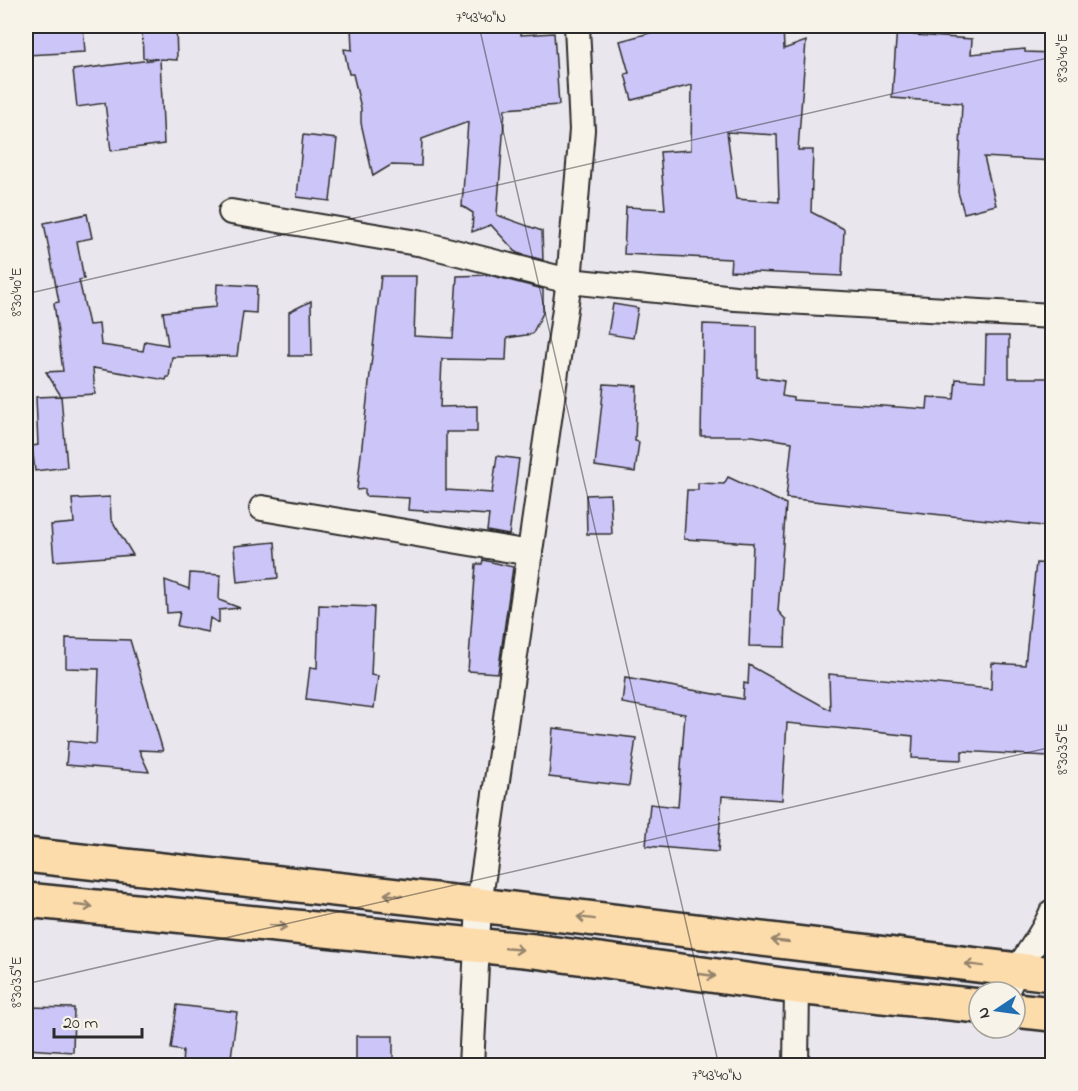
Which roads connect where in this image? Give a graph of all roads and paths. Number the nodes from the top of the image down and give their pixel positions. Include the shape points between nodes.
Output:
1 (577, 26) edge
2 (231, 212) dead end
3 (569, 281) junction
4 (1053, 316) edge
5 (262, 508) dead end
6 (530, 553) junction
7 (26, 855) edge
8 (26, 900) edge
9 (479, 905) junction
10 (1053, 912) edge
11 (475, 946) junction
12 (1053, 974) edge
13 (1004, 980) edge
14 (1012, 980) edge
15 (1017, 980) edge
16 (798, 987) junction
17 (967, 1005) edge
18 (1027, 1011) edge
19 (1053, 1014) edge
20 (471, 1065) edge
21 (796, 1065) edge

1 - 3 street via 582,130
2 - 3 street via 423,244
3 - 4 street via 735,298
3 - 6 street
5 - 6 street
6 - 9 street
9 -> 7 main road
8 -> 11 main road
9 - 11 street
13 -> 9 main road
10 - 14 street via 1041,938
11 -> 16 main road
11 - 20 street
12 - 15 main road
16 - 17 main road
16 - 21 street
18 - 19 main road

